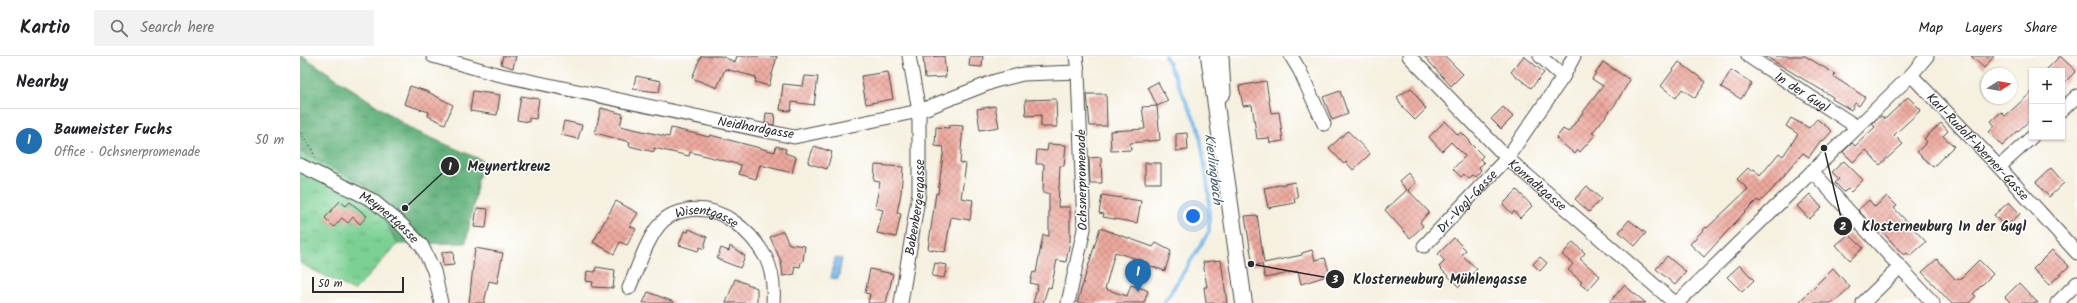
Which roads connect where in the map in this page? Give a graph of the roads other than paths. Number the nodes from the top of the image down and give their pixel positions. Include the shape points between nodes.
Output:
1 (433, 56) edge
2 (910, 56) edge
3 (1076, 56) edge
4 (1208, 56) edge
5 (1222, 56) edge
6 (1290, 56) edge
7 (1409, 56) edge
8 (1540, 56) edge
9 (1574, 56) edge
10 (1748, 56) edge
11 (1927, 56) edge
12 (1078, 72) junction
13 (1911, 75) junction
14 (1563, 77) junction
15 (2077, 96) edge
16 (1215, 102) junction
17 (2065, 107) edge
18 (919, 111) junction
19 (1324, 124) dead end
20 (1857, 127) junction
21 (2029, 140) edge
22 (1507, 158) junction
23 (300, 165) edge
24 (1998, 167) junction
25 (1812, 171) junction
26 (1424, 246) dead end
27 (2077, 254) edge
28 (1900, 267) junction
29 (2077, 283) edge
30 (629, 288) dead end
31 (441, 303) edge
32 (773, 303) edge
33 (901, 303) edge
34 (1068, 303) edge
35 (1244, 303) edge
36 (1676, 303) edge
37 (1863, 303) edge
38 (1934, 303) edge
39 (2057, 303) edge

1 - 18 street, Neidhardgasse via 496,74 794,137
2 - 18 street, Babenbergergasse
3 - 12 street, Ochsnerpromenade
4 - 16 main road
5 - 16 street via 1224,93
6 - 19 street via 1300,71
7 - 22 street, Konradtgasse
8 - 14 street
9 - 14 street, Dr.-Vogl-Gasse
10 - 20 street, In der Gugl
11 - 13 street
12 - 18 street, Neidhardgasse via 1024,74 996,81
12 - 34 street, Ochsnerpromenade via 1084,229
13 - 20 street
13 - 24 street, Karl-Rudolf-Werner-Gasse
14 - 22 street, Dr.-Vogl-Gasse
15 - 17 street
16 - 35 main road
18 - 33 street, Babenbergergasse via 920,194
20 - 25 street
21 - 24 street
22 - 26 street, Dr.-Vogl-Gasse
22 - 36 street, Konradtgasse
23 - 31 street, Meynertgasse via 372,200 401,224 422,246 434,271
24 - 27 street, Karl-Rudolf-Werner-Gasse
25 - 28 street
25 - 36 street
28 - 37 street
28 - 38 street
29 - 39 street
30 - 32 street, Wisentgasse via 662,221 676,213 695,209 706,210 739,225 760,248 770,271

